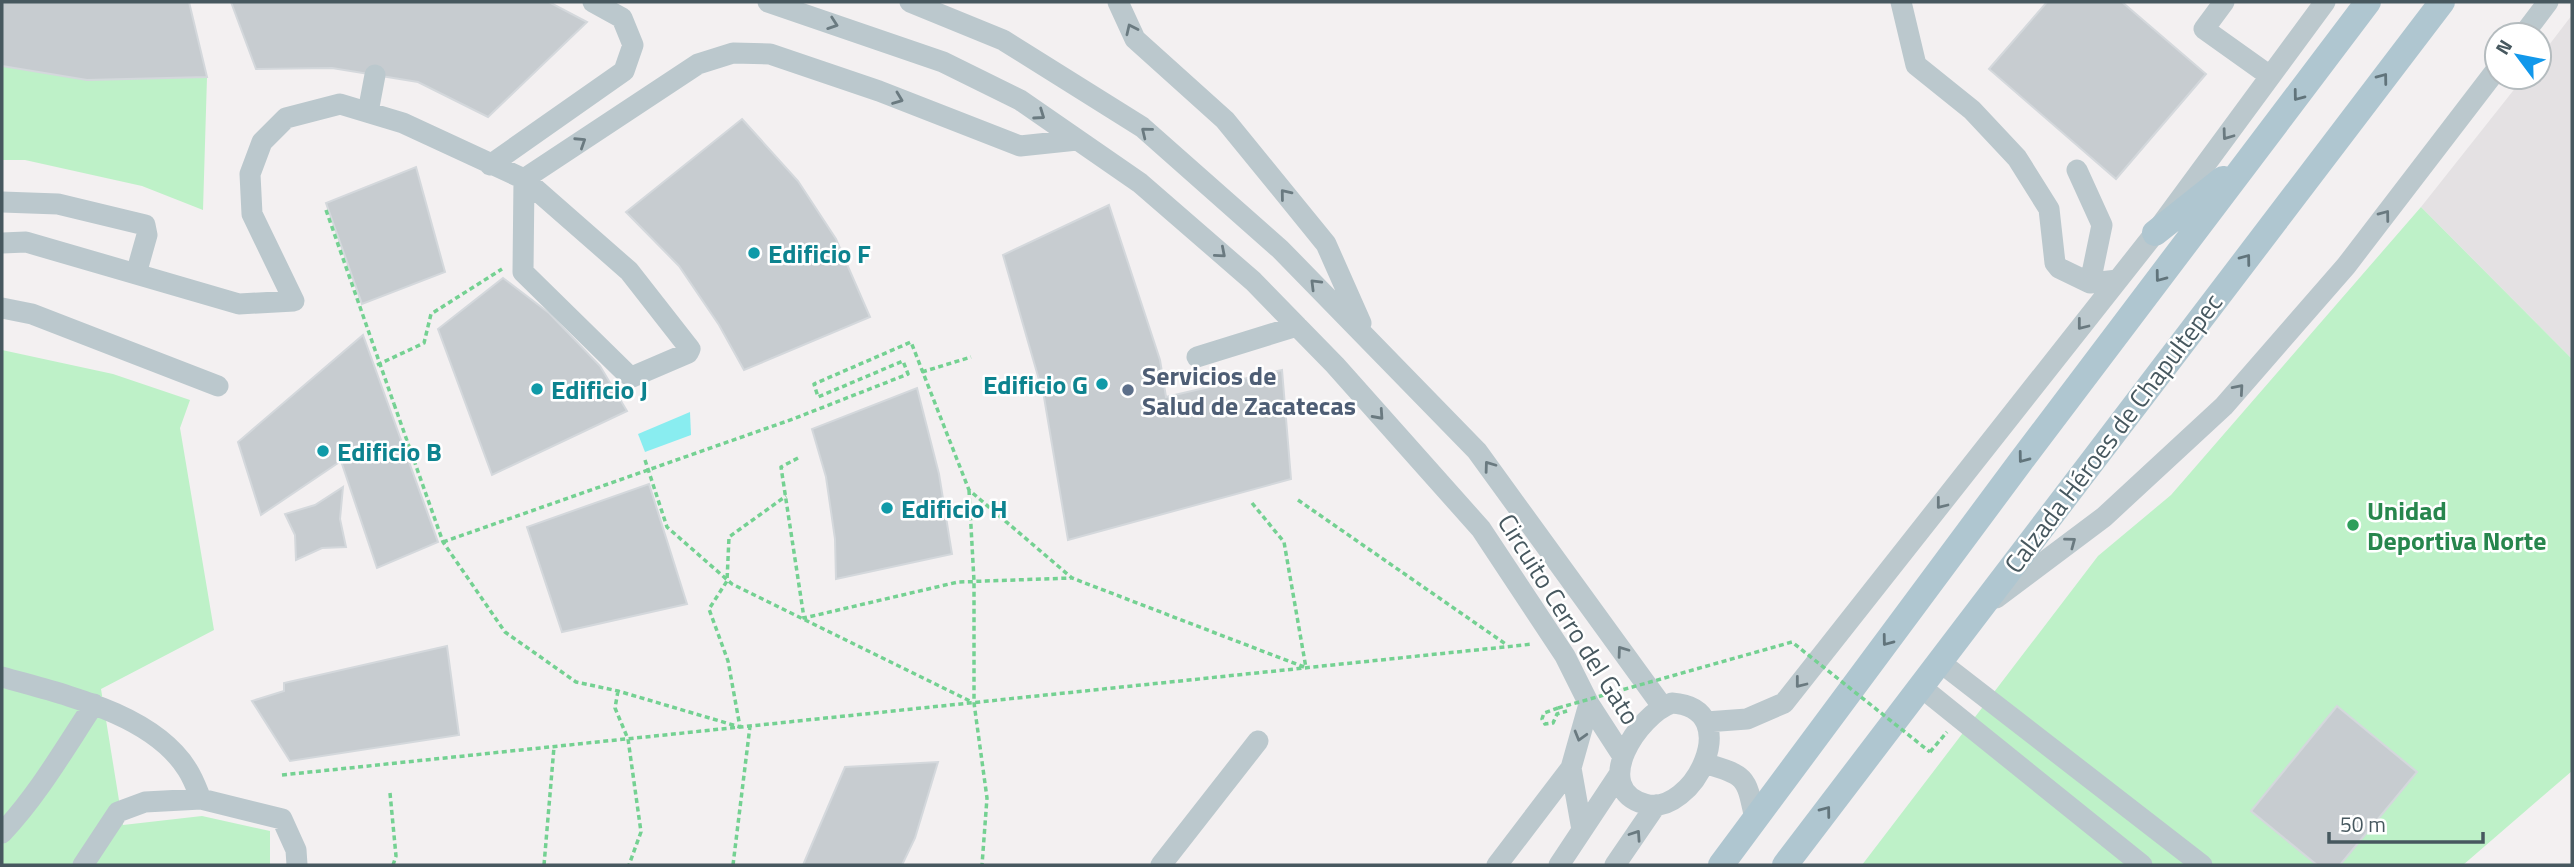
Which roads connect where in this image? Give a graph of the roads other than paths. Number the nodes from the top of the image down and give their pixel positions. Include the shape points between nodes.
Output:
1 (593, 2) edge
2 (768, 2) edge
3 (910, 2) edge
4 (1118, 2) edge
5 (1901, 2) edge
6 (2224, 2) edge
7 (2325, 2) edge
8 (2368, 2) edge
9 (2442, 2) edge
10 (2548, 2) edge
11 (2534, 21) edge
12 (375, 75) dead end
13 (2270, 76) junction
14 (2483, 87) edge
15 (368, 112) junction
16 (1077, 140) junction
17 (2252, 156) junction
18 (490, 165) junction
19 (2077, 170) dead end
20 (524, 179) junction
21 (2, 202) edge
22 (2155, 233) junction
23 (2, 243) edge
24 (136, 274) junction
25 (2118, 280) junction
26 (2090, 283) junction
27 (2, 308) edge
28 (1297, 326) junction
29 (1367, 337) junction
30 (1197, 357) dead end
31 (218, 386) dead end
32 (1977, 612) junction
33 (1940, 662) junction
34 (2, 677) edge
35 (1921, 687) junction
36 (93, 704) junction
37 (1589, 704) junction
38 (1662, 706) junction
39 (1706, 722) junction
40 (1258, 741) dead end
41 (1704, 763) junction
42 (1620, 765) junction
43 (1570, 768) junction
44 (201, 799) junction
45 (1656, 805) junction
46 (1755, 819) junction
47 (1582, 830) junction
48 (2, 833) edge
49 (83, 865) edge
50 (298, 865) edge
51 (1161, 865) edge
52 (1497, 865) edge
53 (1559, 865) edge
54 (1615, 865) edge
55 (1721, 865) edge
56 (1785, 865) edge
57 (2142, 865) edge
58 (2202, 865) edge

1 - 18 street via 622,18 633,44 624,71
2 -> 16 street, Circuito Cerro del Gato via 943,62 1020,100
29 -> 3 street, Circuito Cerro del Gato via 1280,249 1142,127 1003,40
29 -> 4 street via 1326,244 1226,120 1135,39
5 - 26 street via 1916,65 1972,110 2017,158 2049,209 2055,263
6 - 13 street via 2204,29
7 - 13 street
8 -> 17 main road
32 -> 9 main road, Calzada Héroes de Chapultepec
10 - 11 street
12 - 15 street
13 -> 22 street
32 -> 14 street via 2104,517 2224,406 2346,266
15 - 18 street via 403,123
15 - 24 street via 340,104 286,118 262,142 250,174 252,214 294,301 239,304
20 -> 16 street via 698,64 733,53 770,54 1020,146
16 -> 28 street, Circuito Cerro del Gato via 1140,183 1253,281
17 - 22 main road
17 -> 46 main road
18 - 20 street
19 - 26 street via 2102,225
20 - 20 street via 523,272 632,377 688,353 690,349 629,271
21 - 24 street via 58,204 145,225 147,235
22 - 25 street
23 - 24 street via 26,242
25 - 26 street
25 -> 39 street via 1784,703 1747,719
27 - 31 street via 32,314
28 - 30 street
28 -> 37 street, Circuito Cerro del Gato via 1481,529 1556,642
38 -> 29 street, Circuito Cerro del Gato via 1477,451
32 - 33 main road, Calzada Héroes de Chapultepec
33 - 35 main road, Calzada Héroes de Chapultepec
33 - 58 street
34 - 36 street
56 -> 35 main road, Calzada Héroes de Chapultepec
35 - 57 street
36 - 44 street via 157,738 186,768
36 - 48 street via 55,764
37 - 42 street, Circuito Cerro del Gato
37 -> 43 street
38 - 39 street via 1684,704
38 - 42 street via 1643,724
39 - 41 street via 1712,737
40 - 51 street
41 - 45 street via 1678,797 1667,805
41 - 46 street via 1732,772 1748,784
42 - 45 street via 1625,792 1644,804
42 - 47 street
43 - 47 street
43 - 52 street
44 - 49 street via 145,802 118,812
44 - 50 street via 282,819
54 -> 45 street
46 - 55 main road
47 - 53 street

